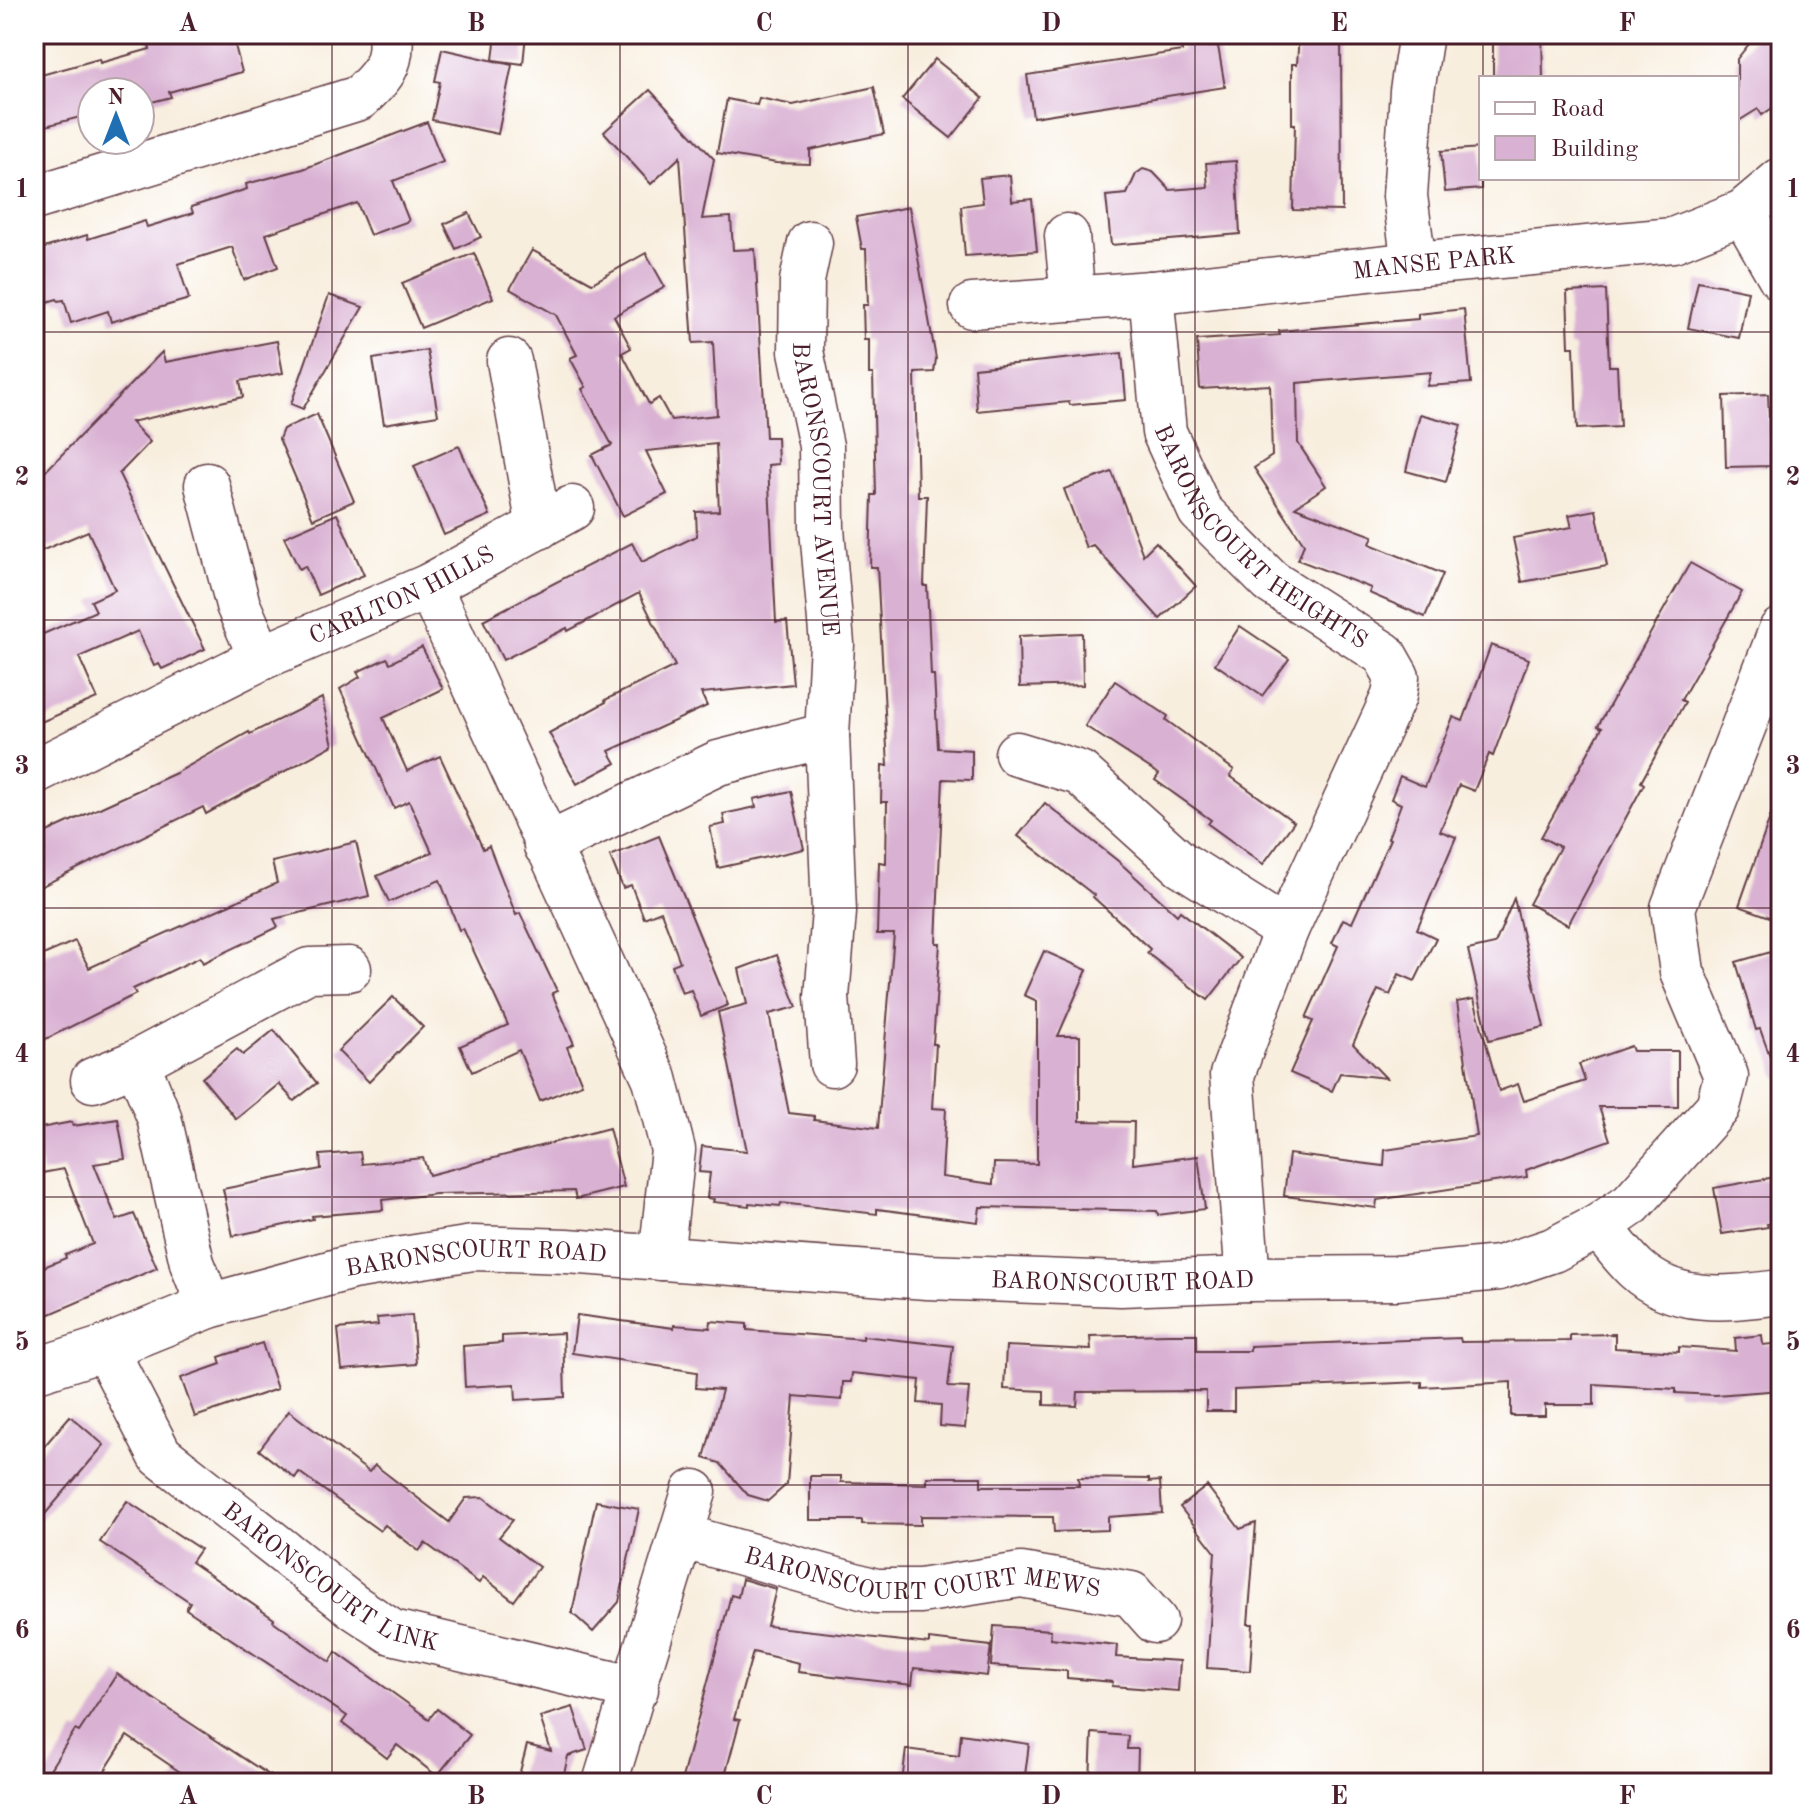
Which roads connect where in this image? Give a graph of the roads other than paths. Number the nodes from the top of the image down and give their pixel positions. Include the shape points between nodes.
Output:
1 (390, 34) edge
2 (1421, 34) edge
3 (1781, 180) edge
4 (34, 198) edge
5 (1743, 212) junction
6 (1067, 236) dead end
7 (810, 243) dead end
8 (1414, 264) junction
9 (1781, 278) edge
10 (1151, 293) junction
11 (1073, 299) junction
12 (972, 306) dead end
13 (509, 361) dead end
14 (207, 485) dead end
15 (429, 586) junction
16 (1781, 630) edge
17 (261, 658) junction
18 (1772, 690) edge
19 (827, 735) junction
20 (1017, 754) dead end
21 (34, 772) edge
22 (546, 846) junction
23 (1286, 930) junction
24 (349, 969) dead end
25 (137, 1062) junction
26 (832, 1064) dead end
27 (93, 1080) dead end
28 (1599, 1226) junction
29 (661, 1258) junction
30 (1248, 1279) junction
31 (1781, 1292) edge
32 (209, 1306) junction
33 (105, 1348) junction
34 (34, 1371) edge
35 (694, 1492) dead end
36 (681, 1536) junction
37 (1155, 1621) dead end
38 (636, 1689) junction
39 (605, 1783) edge

1 - 4 street via 392,47 383,76 359,98
2 - 8 street via 1405,196
3 - 5 street, MANSE PARK
5 - 8 street, MANSE PARK via 1673,240
5 - 9 street
6 - 11 street
7 - 19 street, BARONSCOURT AVENUE via 802,281 801,351 821,446 832,644
8 - 10 street, MANSE PARK
10 - 11 street, MANSE PARK
10 - 23 street, BARONSCOURT HEIGHTS via 1164,432 1200,511 1271,582 1384,654 1397,677 1394,696
11 - 12 street, MANSE PARK
13 - 15 street, CARLTON HILLS via 556,518
14 - 17 street via 238,605
15 - 17 street, CARLTON HILLS
15 - 22 street
16 - 18 street, BARONSCOURT ROAD
17 - 21 street, CARLTON HILLS
18 - 28 street, BARONSCOURT ROAD via 1673,908 1682,972 1726,1076 1718,1107 1631,1204
19 - 22 street via 718,763
19 - 26 street, BARONSCOURT AVENUE via 834,912 827,997
20 - 23 street via 1080,773 1181,864
22 - 29 street via 655,1079 673,1150
23 - 30 street, BARONSCOURT HEIGHTS via 1232,1075
24 - 25 street via 309,970
25 - 27 street
25 - 32 street via 159,1117 192,1263
28 - 30 street, BARONSCOURT ROAD via 1553,1250 1499,1268 1396,1278
28 - 31 street via 1638,1271 1677,1294 1717,1299
29 - 30 street, BARONSCOURT ROAD via 1121,1284
29 - 32 street, BARONSCOURT ROAD via 473,1248 352,1267
32 - 33 street, BARONSCOURT ROAD
33 - 34 street, BARONSCOURT ROAD
33 - 38 street, BARONSCOURT LINK via 160,1455 379,1624 392,1632
35 - 36 street
36 - 37 street, BARONSCOURT COURT MEWS via 876,1591 920,1591 1021,1575 1100,1588 1131,1594
36 - 38 street
38 - 39 street

